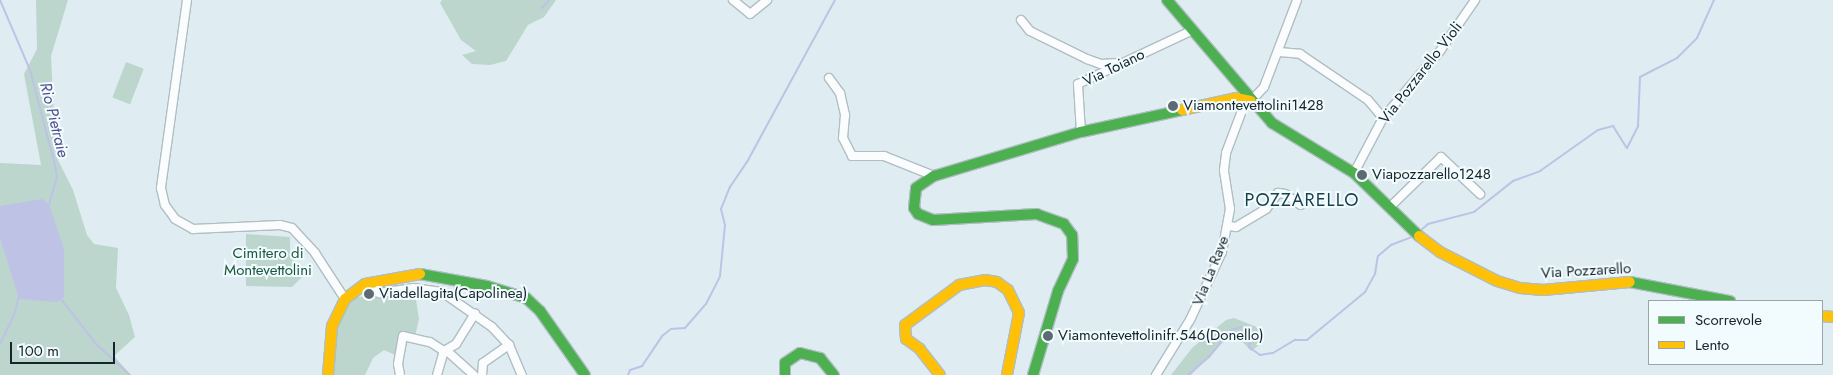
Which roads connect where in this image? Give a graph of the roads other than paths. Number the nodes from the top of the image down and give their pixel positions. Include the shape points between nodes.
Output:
1 (187, 0) edge
2 (734, 0) edge
3 (767, 0) edge
4 (1167, 0) edge
5 (1297, 0) edge
6 (1475, 0) edge
7 (1020, 20) dead end
8 (1191, 31) junction
9 (1280, 52) junction
10 (1123, 63) junction
11 (829, 78) dead end
12 (1248, 101) junction
13 (1383, 118) junction
14 (1081, 132) junction
15 (1354, 173) junction
16 (934, 176) junction
17 (1480, 194) dead end
18 (1302, 205) dead end
19 (1390, 207) junction
20 (1229, 226) junction
21 (365, 284) junction
22 (345, 299) junction
23 (1725, 300) edge
24 (475, 313) junction
25 (509, 345) junction
26 (446, 351) junction
27 (328, 375) edge
28 (400, 375) edge
29 (438, 375) edge
30 (474, 375) edge
31 (482, 375) edge
32 (522, 375) edge
33 (585, 375) edge
34 (785, 375) edge
35 (834, 375) edge
36 (940, 375) edge
37 (1007, 375) edge
38 (1033, 375) edge
39 (1156, 375) edge

1 - 22 street via 161,188 165,205 174,220 193,229 280,225 292,228 315,253
2 - 3 street via 750,14
4 - 8 street, Via Pozzarello
5 - 9 street, Via La Rave
6 - 13 street, Via Pozzarello Violi via 1440,51
7 - 10 street via 1030,31 1087,59 1101,64
8 - 10 street, Via Toiano
8 - 12 street, Via Pozzarello
9 - 12 street, Via La Rave via 1264,87
9 - 13 street via 1300,54 1368,100
10 - 14 street, Via Toiano via 1078,84
11 - 16 street via 840,93 845,115 843,138 852,156 884,156
12 - 14 street via 1236,98
12 - 15 street, Via Pozzarello via 1272,123
12 - 20 street, Via La Rave via 1226,153
13 - 15 street, Via Pozzarello Violi
14 - 16 street
15 - 19 street, Via Pozzarello
16 - 38 street via 916,188 914,208 924,218 1037,214 1064,224 1072,235 1074,259 1058,290
17 - 19 street via 1441,156
18 - 20 street via 1278,193 1266,209 1236,226
19 - 23 street, Via Pozzarello via 1423,240 1496,281 1520,288 1544,290 1627,282
20 - 39 street, Via La Rave via 1205,292
21 - 22 street
21 - 24 street via 379,293 412,288 442,292
21 - 33 street via 414,272 515,293 540,311
22 - 27 street via 332,326
24 - 25 street
24 - 26 street via 456,344
25 - 31 street via 484,363
25 - 32 street
26 - 28 street via 430,342 403,336 398,364
26 - 29 street
26 - 30 street
34 - 35 street via 785,363 800,353 820,358
36 - 37 street via 920,349 906,339 905,325 959,285 985,280 997,282 1008,290 1019,313

